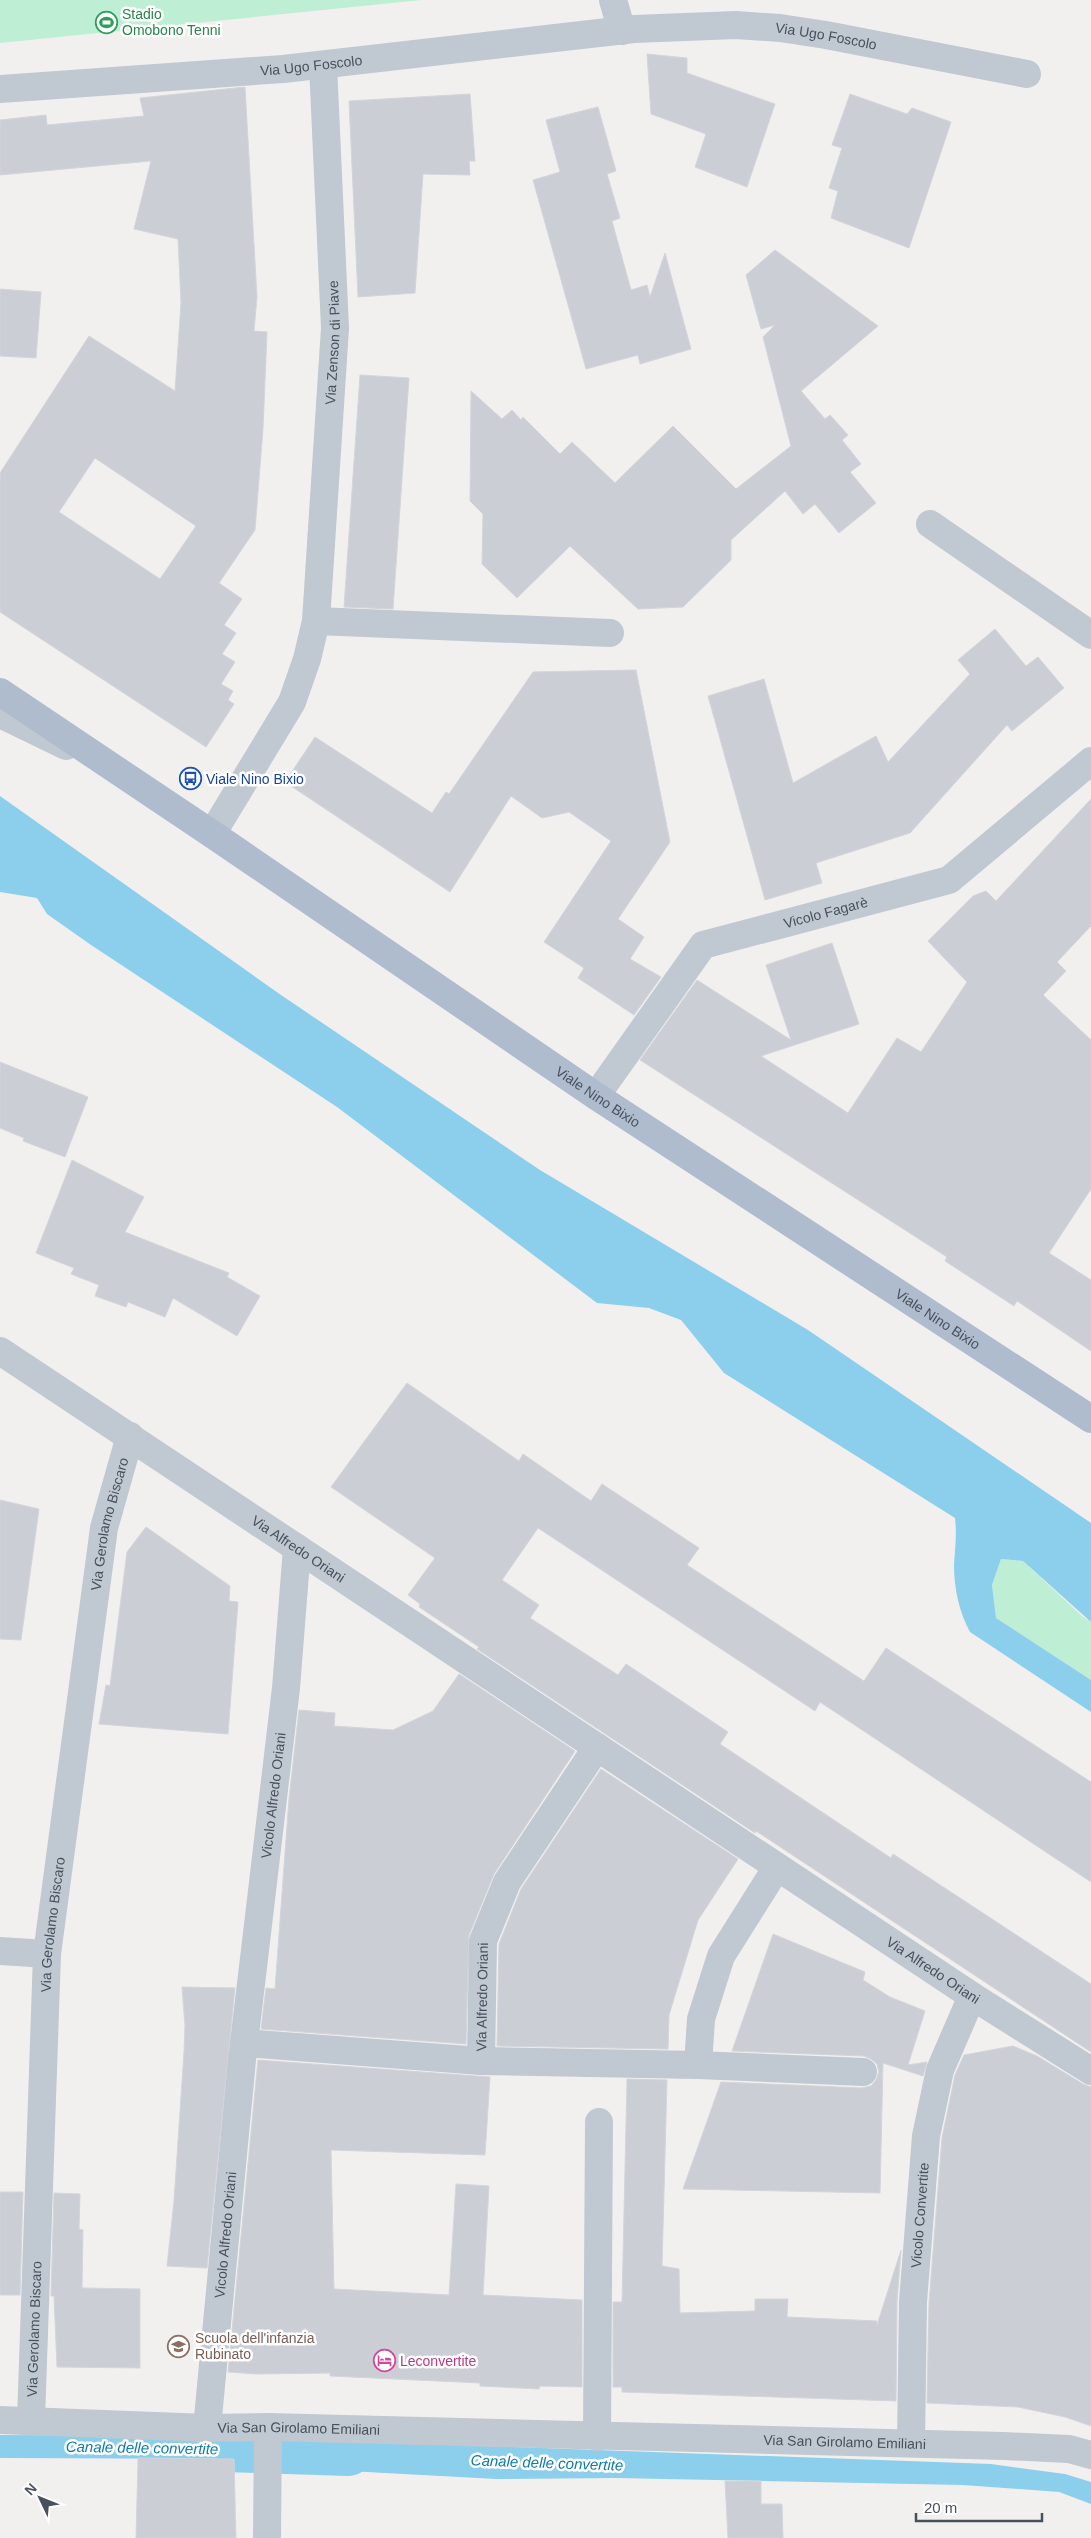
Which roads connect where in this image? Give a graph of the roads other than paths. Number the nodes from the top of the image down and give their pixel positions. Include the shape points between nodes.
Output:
1 (613, 0) edge
2 (622, 31) junction
3 (323, 65) junction
4 (1027, 74) dead end
5 (0, 89) edge
6 (930, 524) dead end
7 (316, 622) junction
8 (610, 633) dead end
9 (1091, 635) edge
10 (0, 692) edge
11 (0, 714) edge
12 (1091, 761) edge
13 (110, 767) junction
14 (212, 834) junction
15 (596, 1096) junction
16 (0, 1350) edge
17 (1091, 1419) edge
18 (130, 1436) junction
19 (297, 1548) junction
20 (597, 1747) junction
21 (777, 1867) junction
22 (0, 1951) edge
23 (47, 1954) junction
24 (972, 1996) junction
25 (244, 2043) junction
26 (481, 2061) junction
27 (698, 2066) junction
28 (1091, 2070) edge
29 (863, 2072) dead end
30 (599, 2122) dead end
31 (0, 2420) edge
32 (31, 2420) junction
33 (207, 2428) junction
34 (268, 2428) junction
35 (597, 2436) junction
36 (911, 2443) junction
37 (1091, 2455) edge
38 (268, 2538) edge

1 - 2 street
2 - 3 street, Via Ugo Foscolo
2 - 4 street, Via Ugo Foscolo via 736,24 780,28 955,58
3 - 5 street, Via Ugo Foscolo
3 - 7 street, Via Zenson di Piave via 335,328
6 - 9 street
7 - 8 street
7 - 14 street, Via Zenson di Piave via 292,702
10 - 13 main road, Viale Nino Bixio
11 - 13 street, Viale Nino Bixio
12 - 15 street, Vicolo Fagarè via 949,880 703,945
13 - 14 main road, Viale Nino Bixio
14 - 15 main road, Viale Nino Bixio
15 - 17 main road, Viale Nino Bixio
16 - 18 street, Via Alfredo Oriani
18 - 19 street, Via Alfredo Oriani
18 - 23 street, Via Gerolamo Biscaro via 104,1528
19 - 20 street, Via Alfredo Oriani
19 - 25 street, Vicolo Alfredo Oriani via 286,1688
20 - 21 street, Via Alfredo Oriani
20 - 26 street, Via Alfredo Oriani via 507,1882 483,1941
21 - 24 street, Via Alfredo Oriani
21 - 27 street via 721,1956 701,2019
22 - 23 street
23 - 32 street, Via Gerolamo Biscaro
24 - 28 street, Via Alfredo Oriani
24 - 36 street, Vicolo Convertite via 940,2070 926,2136 913,2302
25 - 26 street
25 - 33 street, Vicolo Alfredo Oriani
26 - 27 street, Via Alfredo Oriani
27 - 29 street, Via Alfredo Oriani
30 - 35 street
31 - 32 street, Via San Girolamo Emiliani
32 - 33 street, Via San Girolamo Emiliani
33 - 34 street, Via San Girolamo Emiliani
34 - 35 street, Via San Girolamo Emiliani
34 - 38 street
35 - 36 street, Via San Girolamo Emiliani
36 - 37 street, Via San Girolamo Emiliani via 1069,2449

